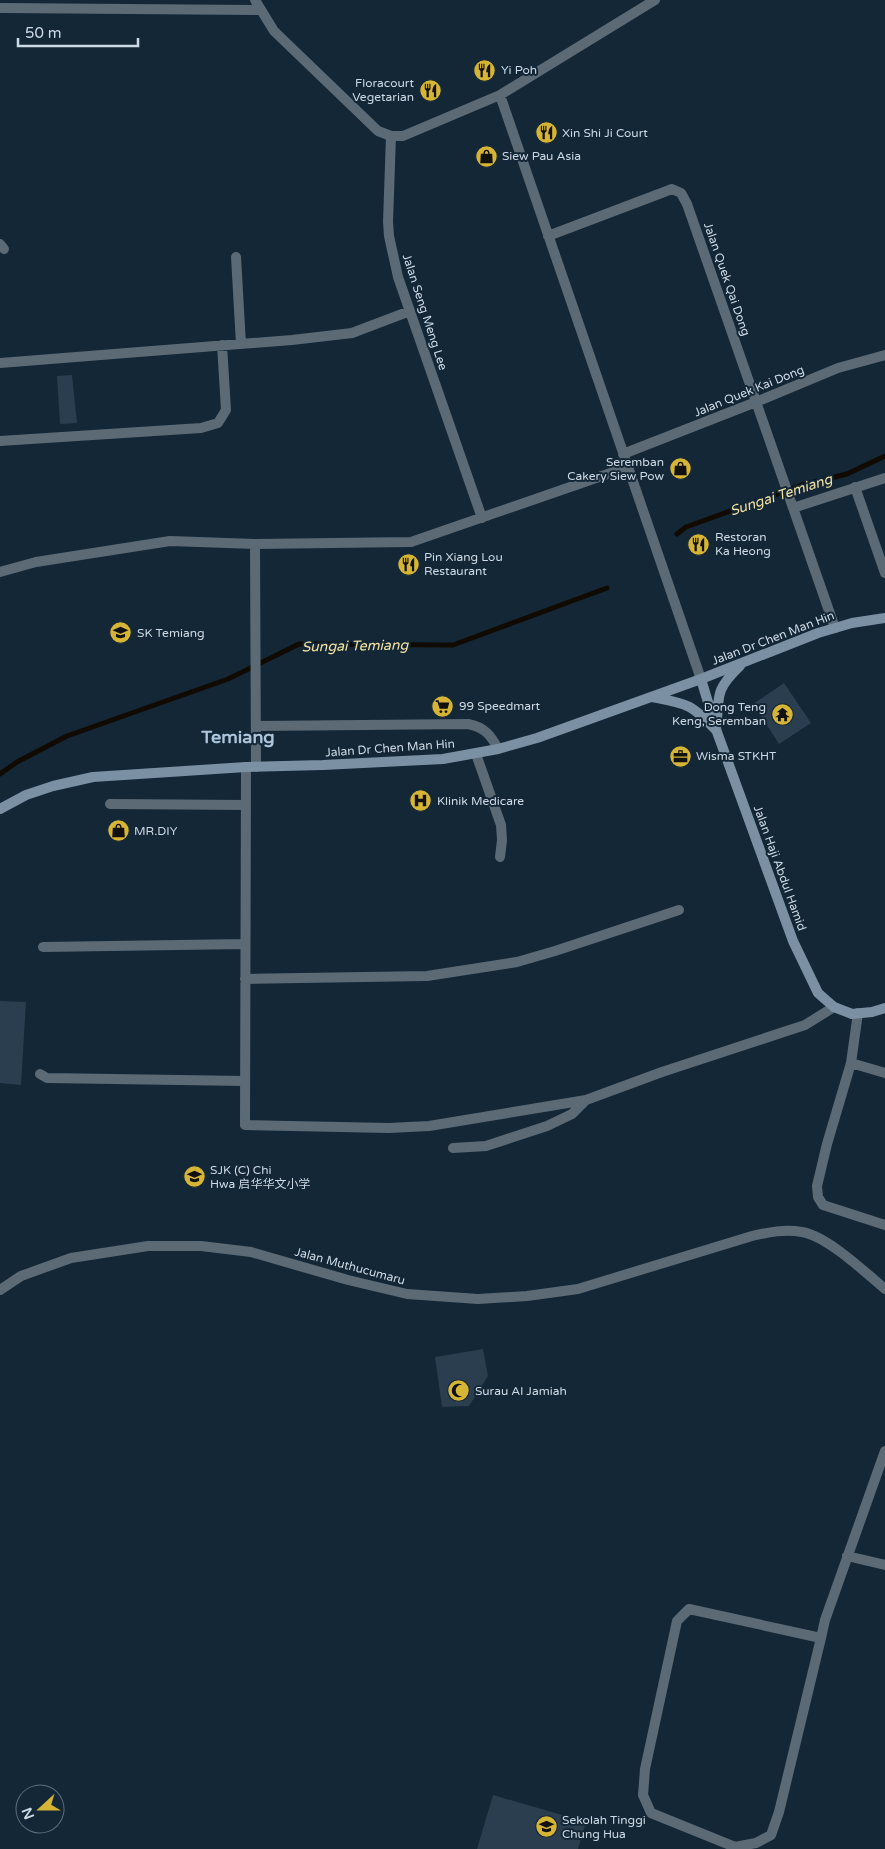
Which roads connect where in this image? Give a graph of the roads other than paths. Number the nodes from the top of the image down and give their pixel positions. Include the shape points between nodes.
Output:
1 (655, 0) edge
2 (257, 5) edge
3 (0, 8) edge
4 (500, 95) junction
5 (391, 136) junction
6 (548, 236) junction
7 (236, 257) dead end
8 (410, 312) junction
9 (241, 344) junction
10 (222, 345) junction
11 (885, 355) edge
12 (0, 363) edge
13 (756, 402) junction
14 (0, 441) edge
15 (623, 454) junction
16 (628, 466) junction
17 (885, 478) edge
18 (855, 487) junction
19 (792, 504) junction
20 (482, 518) junction
21 (255, 544) junction
22 (0, 572) edge
23 (885, 573) edge
24 (885, 618) edge
25 (835, 628) junction
26 (745, 662) junction
27 (701, 679) junction
28 (651, 697) junction
29 (256, 726) junction
30 (717, 732) junction
31 (498, 749) junction
32 (476, 754) junction
33 (251, 767) junction
34 (110, 804) dead end
35 (246, 805) junction
36 (0, 809) edge
37 (500, 857) dead end
38 (679, 910) dead end
39 (245, 944) junction
40 (42, 947) dead end
41 (245, 979) junction
42 (834, 1007) junction
43 (885, 1008) edge
44 (858, 1013) junction
45 (851, 1063) junction
46 (885, 1073) edge
47 (40, 1074) dead end
48 (245, 1081) junction
49 (586, 1100) junction
50 (453, 1148) dead end
51 (885, 1225) edge
52 (885, 1289) edge
53 (0, 1290) edge
54 (885, 1451) edge
55 (847, 1556) junction
56 (885, 1565) edge
57 (820, 1638) junction

1 - 4 street
2 - 3 street
2 - 5 street via 274,31 378,131
4 - 5 street via 402,136
4 - 6 street
5 - 8 street, Jalan Seng Meng Lee via 389,236
6 - 13 street, Jalan Quek Qai Dong via 672,189 681,193
6 - 15 street
7 - 9 street
8 - 9 street via 352,333
8 - 20 street, Jalan Seng Meng Lee
9 - 10 street
10 - 12 street
10 - 14 street via 226,410 218,423 201,428
11 - 13 street, Jalan Quek Kai Dong via 838,368
13 - 15 street, Jalan Quek Kai Dong
13 - 19 street, Jalan Quek Qai Dong
15 - 16 street
16 - 20 street
16 - 27 street
17 - 18 street
18 - 19 street
18 - 23 street
19 - 25 street, Jalan Quek Qai Dong
20 - 21 street via 411,542
21 - 22 street via 170,541 36,562
21 - 29 street
24 - 25 street, Jalan Dr Chen Man Hin
25 - 26 street, Jalan Dr Chen Man Hin
26 - 27 street, Jalan Dr Chen Man Hin
26 - 30 street via 721,688
27 - 28 street, Jalan Dr Chen Man Hin
27 - 30 street, Jalan Haji Abdul Hamid
28 - 30 street via 689,705
28 - 31 street, Jalan Dr Chen Man Hin
29 - 31 street via 468,724 487,731
29 - 33 street
30 - 42 street, Jalan Haji Abdul Hamid via 793,941 818,992
31 - 32 street, Jalan Dr Chen Man Hin
32 - 33 street, Jalan Dr Chen Man Hin via 323,766
32 - 37 street via 501,825
33 - 35 street
33 - 36 street, Jalan Dr Chen Man Hin via 93,777 26,795
34 - 35 street
35 - 39 street
38 - 41 street via 517,962 427,976
39 - 40 street
39 - 41 street
41 - 48 street
42 - 44 street
42 - 49 street via 804,1025
43 - 44 street
44 - 45 street
45 - 46 street
45 - 51 street via 827,1144 817,1186 818,1197 822,1205
47 - 48 street via 48,1078
48 - 49 street via 245,1125 429,1126
49 - 50 street via 572,1114 547,1126 486,1146
52 - 53 street, Jalan Muthucumaru via 834,1246 804,1232 779,1230 578,1289 527,1296 478,1299 407,1294 251,1252 201,1246 148,1246 71,1258 20,1276
54 - 55 street
55 - 56 street
55 - 57 street
57 - 57 street via 771,1835 756,1843 735,1847 651,1813 644,1795 646,1769 677,1621 689,1609

